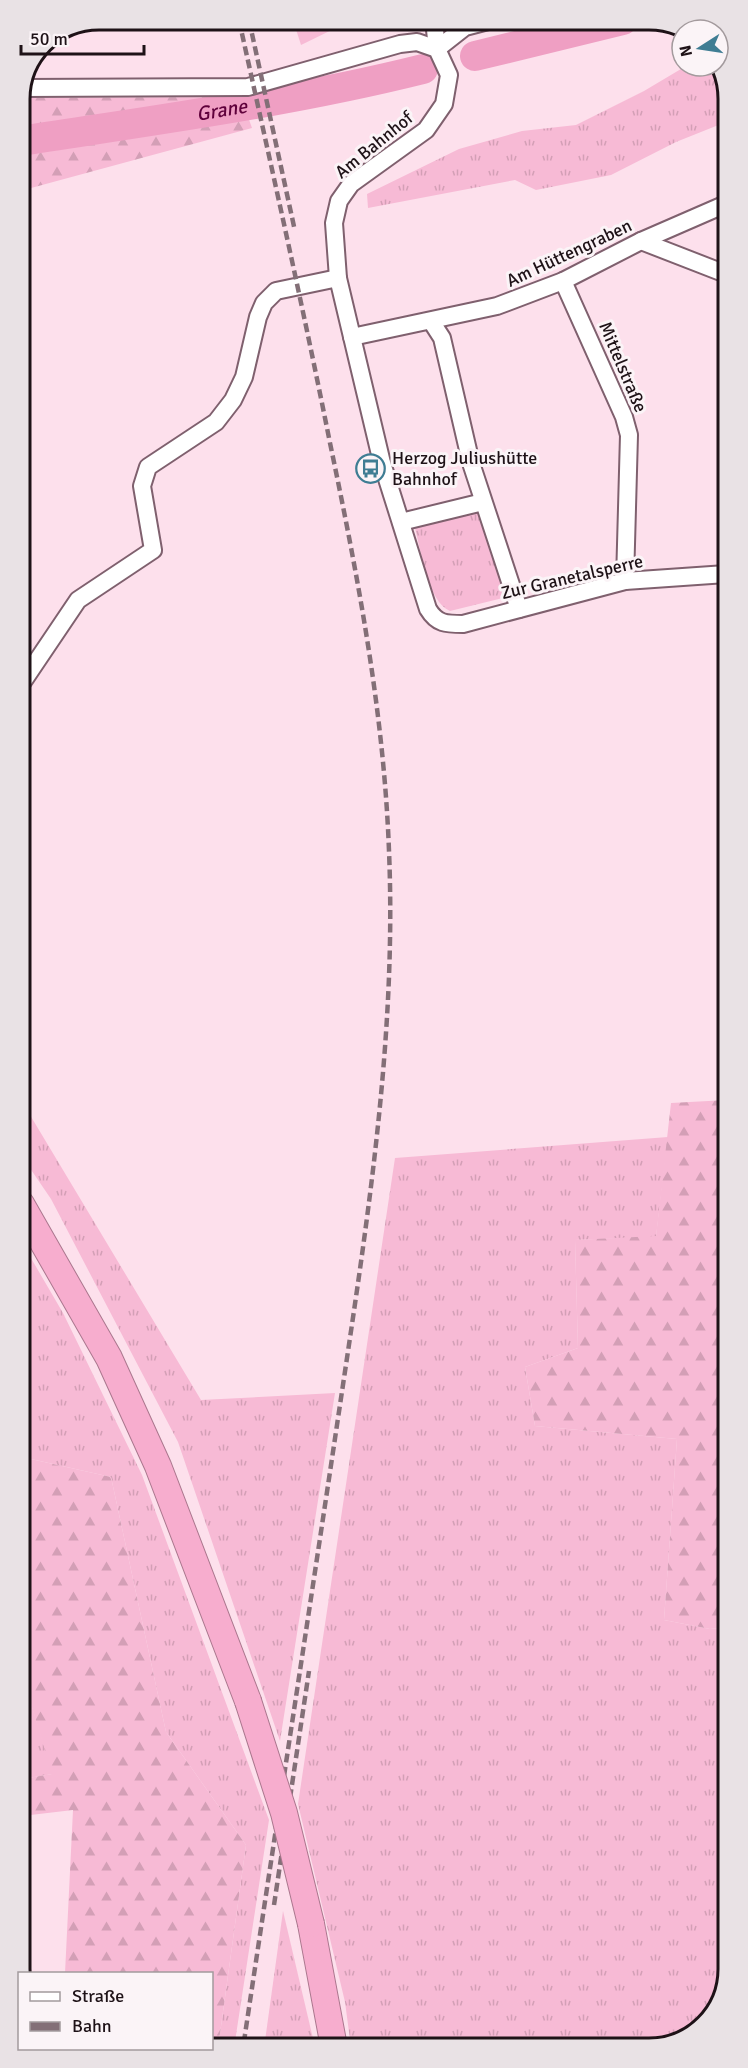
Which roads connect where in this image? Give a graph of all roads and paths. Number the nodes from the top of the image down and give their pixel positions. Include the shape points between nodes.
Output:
1 (435, 30) edge
2 (461, 30) edge
3 (437, 49) junction
4 (31, 88) edge
5 (718, 207) edge
6 (641, 241) junction
7 (718, 271) edge
8 (338, 278) junction
9 (563, 281) junction
10 (431, 321) junction
11 (352, 337) junction
12 (483, 502) junction
13 (401, 522) junction
14 (718, 574) edge
15 (625, 581) junction
16 (519, 609) junction
17 (463, 624) joint
18 (30, 672) edge
19 (30, 1220) edge
20 (332, 2038) edge

1 - 3 street, Am Bahnhof
2 - 3 street
3 - 4 street via 417,42 400,44 248,87
3 - 8 street, Am Bahnhof via 449,75 444,104 426,130 351,184 339,201 334,223
5 - 6 street, Am Hüttengraben
6 - 7 street
6 - 9 street, Am Hüttengraben
8 - 11 street, Am Bahnhof
8 - 18 street via 276,291 264,303 244,377 233,400 216,422 148,467 142,486 153,550 78,600
9 - 10 street, Am Hüttengraben via 497,306
9 - 15 street, Mittelstraße via 629,435
10 - 11 street, Am Hüttengraben
10 - 12 street via 442,338
11 - 13 street, Am Bahnhof via 382,463
12 - 13 street
12 - 16 street
13 - 17 street, Am Bahnhof via 422,594 434,619 444,624
14 - 15 street, Zur Granetalsperre
15 - 16 street, Zur Granetalsperre
16 - 17 street, Zur Granetalsperre
19 - 20 highway, bridge via 114,1368 158,1466 248,1701 284,1813 311,1924

